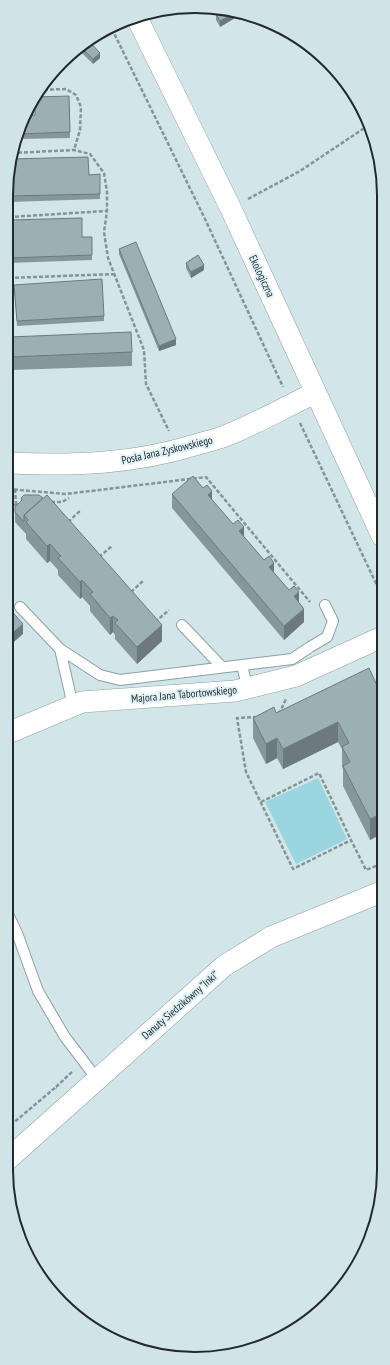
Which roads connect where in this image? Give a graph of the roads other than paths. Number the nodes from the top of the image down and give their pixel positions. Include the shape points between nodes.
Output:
1 (139, 22) edge
2 (316, 393) junction
3 (13, 463) edge
4 (377, 525) edge
5 (325, 605) dead end
6 (20, 607) dead end
7 (182, 625) dead end
8 (377, 639) edge
9 (60, 649) junction
10 (242, 665) junction
11 (222, 667) junction
12 (247, 687) junction
13 (74, 706) junction
14 (13, 731) edge
15 (377, 894) edge
16 (13, 925) edge
17 (97, 1078) junction
18 (13, 1155) edge

1 - 2 street, Ekologiczna via 231,210
2 - 3 street, Posła Jana Zyskowskiego via 224,437 178,450 118,462 53,465
2 - 4 street, Ekologiczna
5 - 10 lane via 333,621 327,637 292,659
6 - 9 lane
7 - 11 lane
8 - 12 street, Majora Jana Tabortowskiego via 296,676
9 - 11 lane via 100,675 120,680
9 - 13 lane
10 - 11 lane
10 - 12 lane
12 - 13 street, Majora Jana Tabortowskiego via 82,702
13 - 14 street, Majora Jana Tabortowskiego
15 - 17 street, Danuty Siedzikówny ”Inki” via 271,937 224,966
16 - 17 lane via 38,992 65,1037
17 - 18 street, Danuty Siedzikówny ”Inki”

